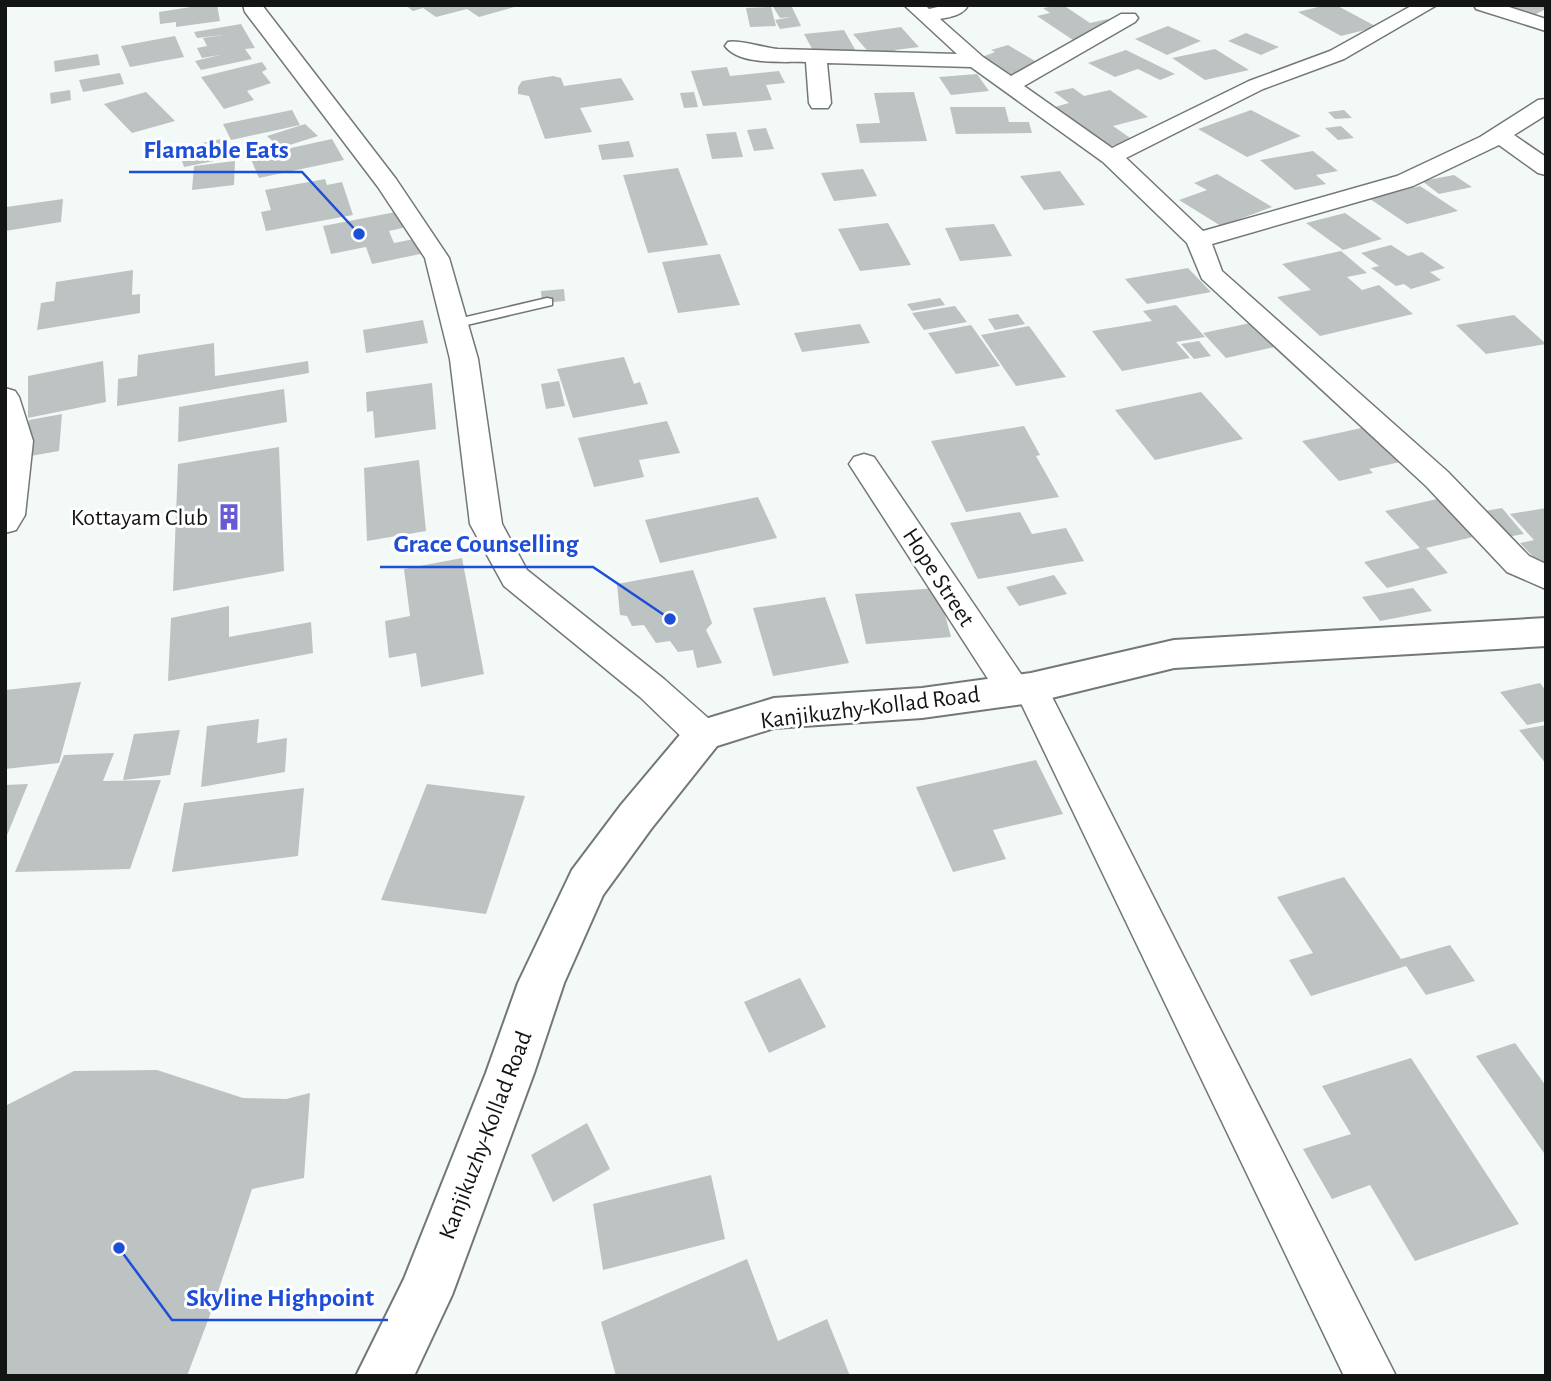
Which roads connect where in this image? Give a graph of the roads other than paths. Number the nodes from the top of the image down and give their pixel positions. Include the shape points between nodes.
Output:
1 (253, 5) edge
2 (1428, 5) edge
3 (1483, 5) edge
4 (959, 6) edge
5 (919, 11) edge
6 (1128, 19) dead end
7 (1546, 25) edge
8 (735, 47) dead end
9 (816, 55) junction
10 (976, 61) junction
11 (1012, 84) junction
12 (820, 103) dead end
13 (1546, 105) edge
14 (1499, 135) junction
15 (1111, 157) junction
16 (1546, 168) edge
17 (1198, 240) junction
18 (547, 302) dead end
19 (454, 324) junction
20 (5, 397) edge
21 (864, 464) dead end
22 (5, 523) edge
23 (1546, 578) edge
24 (1546, 632) edge
25 (1022, 689) junction
26 (703, 735) junction
27 (384, 1376) edge
28 (1371, 1376) edge

1 - 19 street via 388,184 436,258
2 - 15 street via 1337,55 1256,85
3 - 7 street
4 - 5 street via 950,11
5 - 10 street
6 - 11 street
8 - 9 street via 778,55
9 - 10 street
9 - 12 street
10 - 11 street
11 - 15 street
13 - 14 street
14 - 16 street
14 - 17 street via 1405,181
15 - 17 street
17 - 23 street via 1210,274 1437,479 1518,564
18 - 19 lane
19 - 26 street via 464,359 486,524 515,578
20 - 22 street via 18,441 10,515
21 - 25 street, Hope Street
24 - 25 main road, Kanjikuzhy-Kollad Road via 1174,654
25 - 26 main road, Kanjikuzhy-Kollad Road via 922,703 774,713
25 - 28 street, Hope Street
26 - 27 main road, Kanjikuzhy-Kollad Road via 587,883 541,983 425,1295

